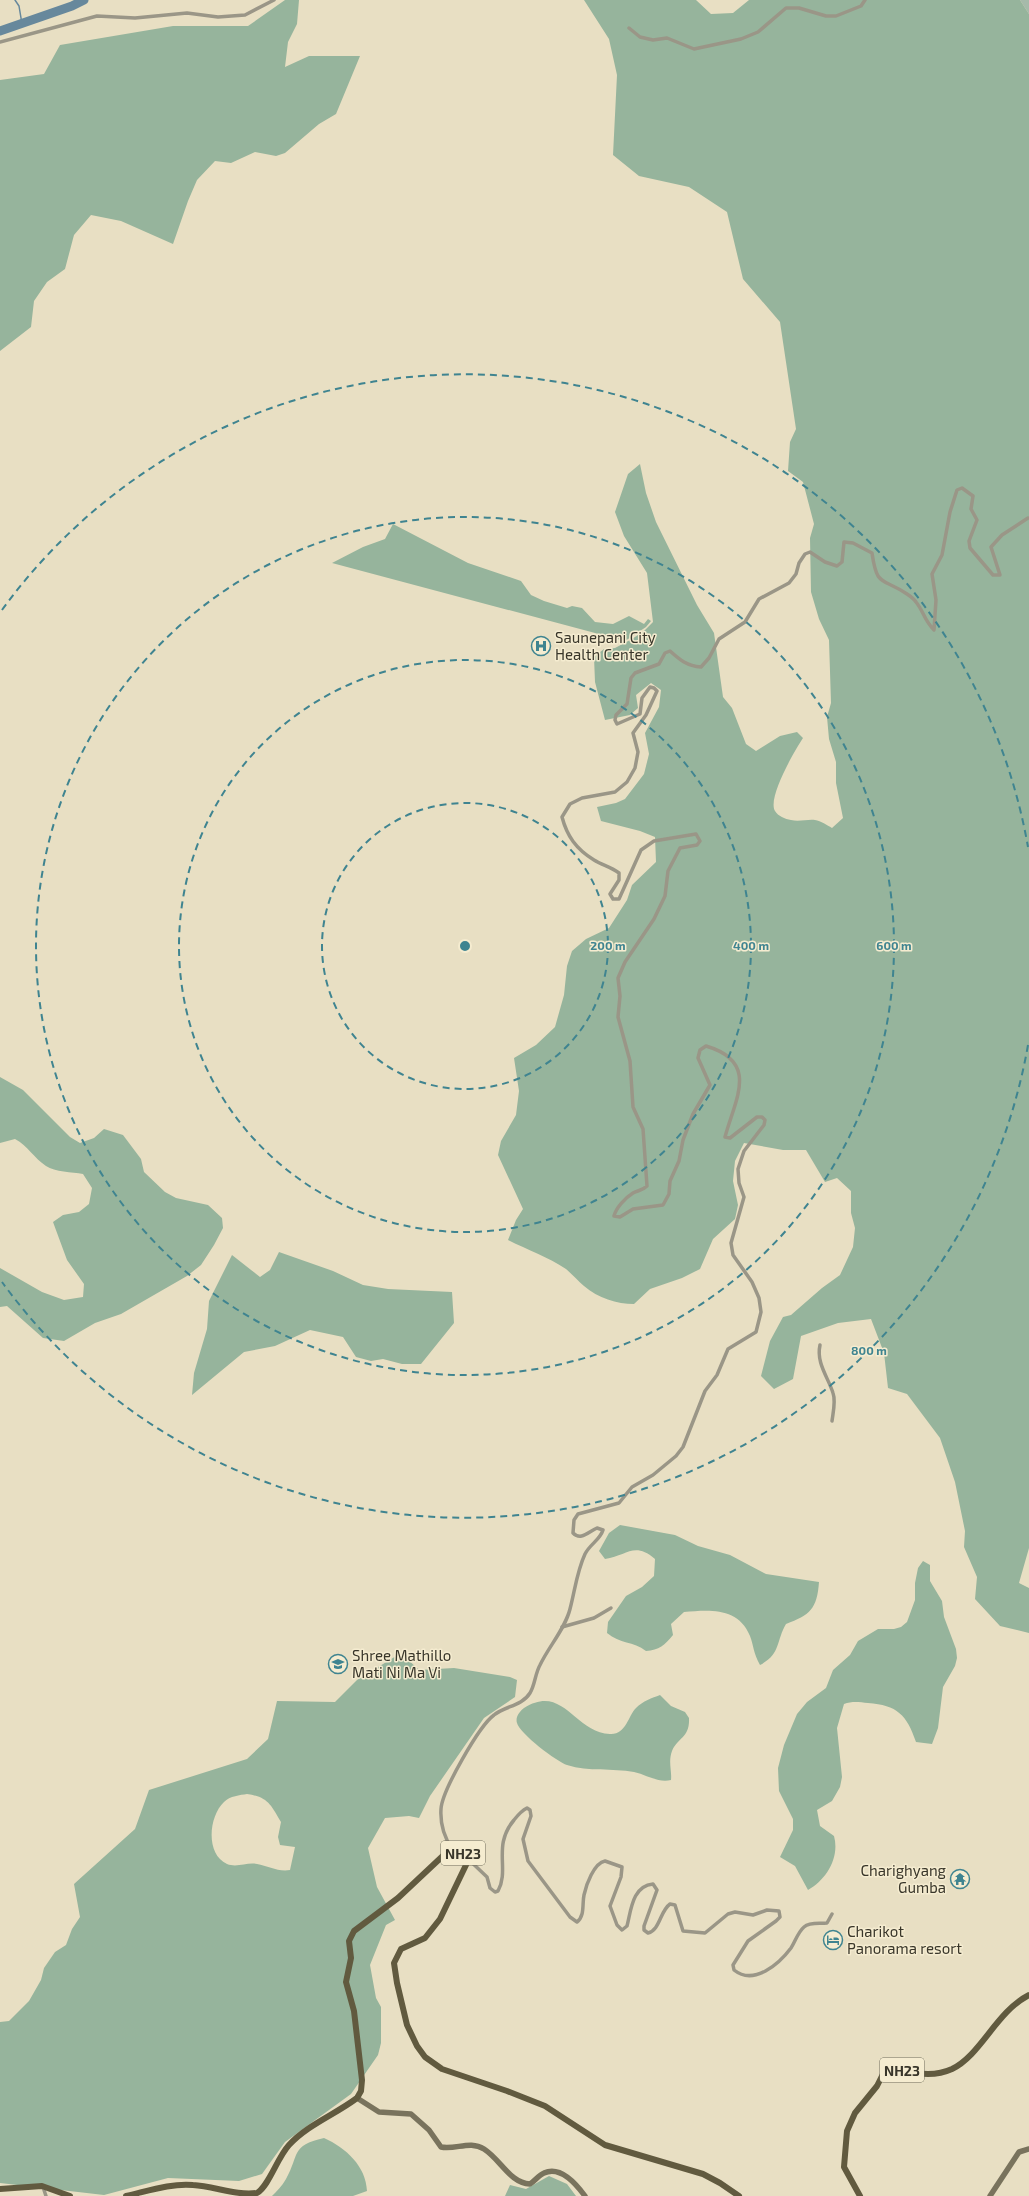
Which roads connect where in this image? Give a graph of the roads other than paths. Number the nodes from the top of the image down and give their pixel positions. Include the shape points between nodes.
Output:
1 (274, 0) edge
2 (865, 0) edge
3 (629, 28) dead end
4 (0, 42) edge
5 (1028, 518) dead end
6 (820, 1345) dead end
7 (832, 1422) dead end
8 (611, 1608) dead end
9 (562, 1626) junction
10 (452, 1849) junction
11 (465, 1856) junction
12 (832, 1914) dead end
13 (1029, 1995) edge
14 (357, 2098) junction
15 (1029, 2149) edge
16 (42, 2186) junction
17 (0, 2189) edge
18 (46, 2196) edge
19 (70, 2196) edge
20 (126, 2196) edge
21 (586, 2196) edge
22 (740, 2196) edge
23 (860, 2196) edge
24 (990, 2196) edge

1 - 4 street via 245,15 187,13 136,18 97,16
2 - 3 street via 861,6 836,16 826,16 799,8 786,8 758,32 741,39 694,49 667,38 653,40 640,37
5 - 9 street via 1002,535 991,547 1000,575 993,575 970,548 969,541 977,520 971,509 973,496 962,488 957,490 942,555 932,574 936,600 934,630 925,622 916,601 898,588 882,582 875,573 872,553 853,543 844,542 842,562 837,566 810,552 805,554 789,583 759,599 745,622 719,639 701,667 692,666 670,651 665,653 659,664 635,673 631,678 627,704 616,715 617,724 640,714 642,698 650,687 657,691 646,715 633,733 638,752 636,768 627,782 615,792 582,798 570,804 562,816 567,834 577,847 594,861 619,873 619,880 610,894 613,899 619,898 641,850 654,841 696,834 700,840 697,844 680,848 668,871 665,896 618,978 618,1017 630,1061 633,1107 643,1129 647,1186 633,1193 616,1209 614,1216 620,1217 638,1208 663,1205 669,1194 670,1181 679,1161 683,1140 693,1114 710,1085 698,1058 700,1050 706,1046 734,1061 741,1082 725,1137 730,1138 757,1117 765,1120 744,1151 738,1169 744,1197 731,1243 733,1255 752,1282 759,1298 761,1312 756,1332 728,1349 717,1375 705,1391 683,1447 676,1456 653,1475 632,1487 619,1503 578,1514 574,1520 573,1533 576,1536 582,1537 597,1528 603,1530 602,1536 586,1553 574,1585 570,1609
6 - 7 street via 824,1374 834,1394
8 - 9 street via 594,1618
9 - 10 street via 549,1646 530,1693 524,1700 492,1715 453,1776 441,1808 445,1839
10 - 11 main road, NH23 via 462,1851
10 - 14 main road, NH23 via 350,1937 351,1958 346,1982 354,2011 362,2080
11 - 12 street via 487,1877 490,1888 498,1891 502,1879 503,1838 510,1824 527,1808 531,1816 523,1839 528,1861 570,1917 577,1922 581,1918 584,1896 596,1866 605,1861 622,1868 610,1906 617,1925 622,1930 627,1926 635,1896 653,1884 656,1890 644,1926 648,1933 656,1928 665,1907 670,1904 675,1905 683,1931 699,1933 705,1933 728,1914 735,1912 753,1915 767,1910 779,1911 780,1917 748,1941 733,1965 734,1970 744,1975 752,1976 769,1970 791,1948 802,1928 809,1924 827,1923
11 - 22 main road, NH23 via 464,1871 435,1927 425,1938 401,1949 395,1959 395,1976 407,2025 425,2057 442,2069 545,2106 605,2145 703,2174
13 - 23 main road, NH23 via 1007,2011 956,2067 933,2074 895,2069 884,2072 877,2086 855,2113 848,2131 844,2167
14 - 20 main road via 290,2144 280,2157 267,2183 257,2193 246,2194 184,2184
14 - 21 main road via 379,2112 411,2114 429,2130 441,2147 480,2147 496,2158 518,2182 530,2184 543,2173 554,2172 568,2177
15 - 24 main road via 1019,2152
16 - 17 main road
16 - 18 street
16 - 19 main road

